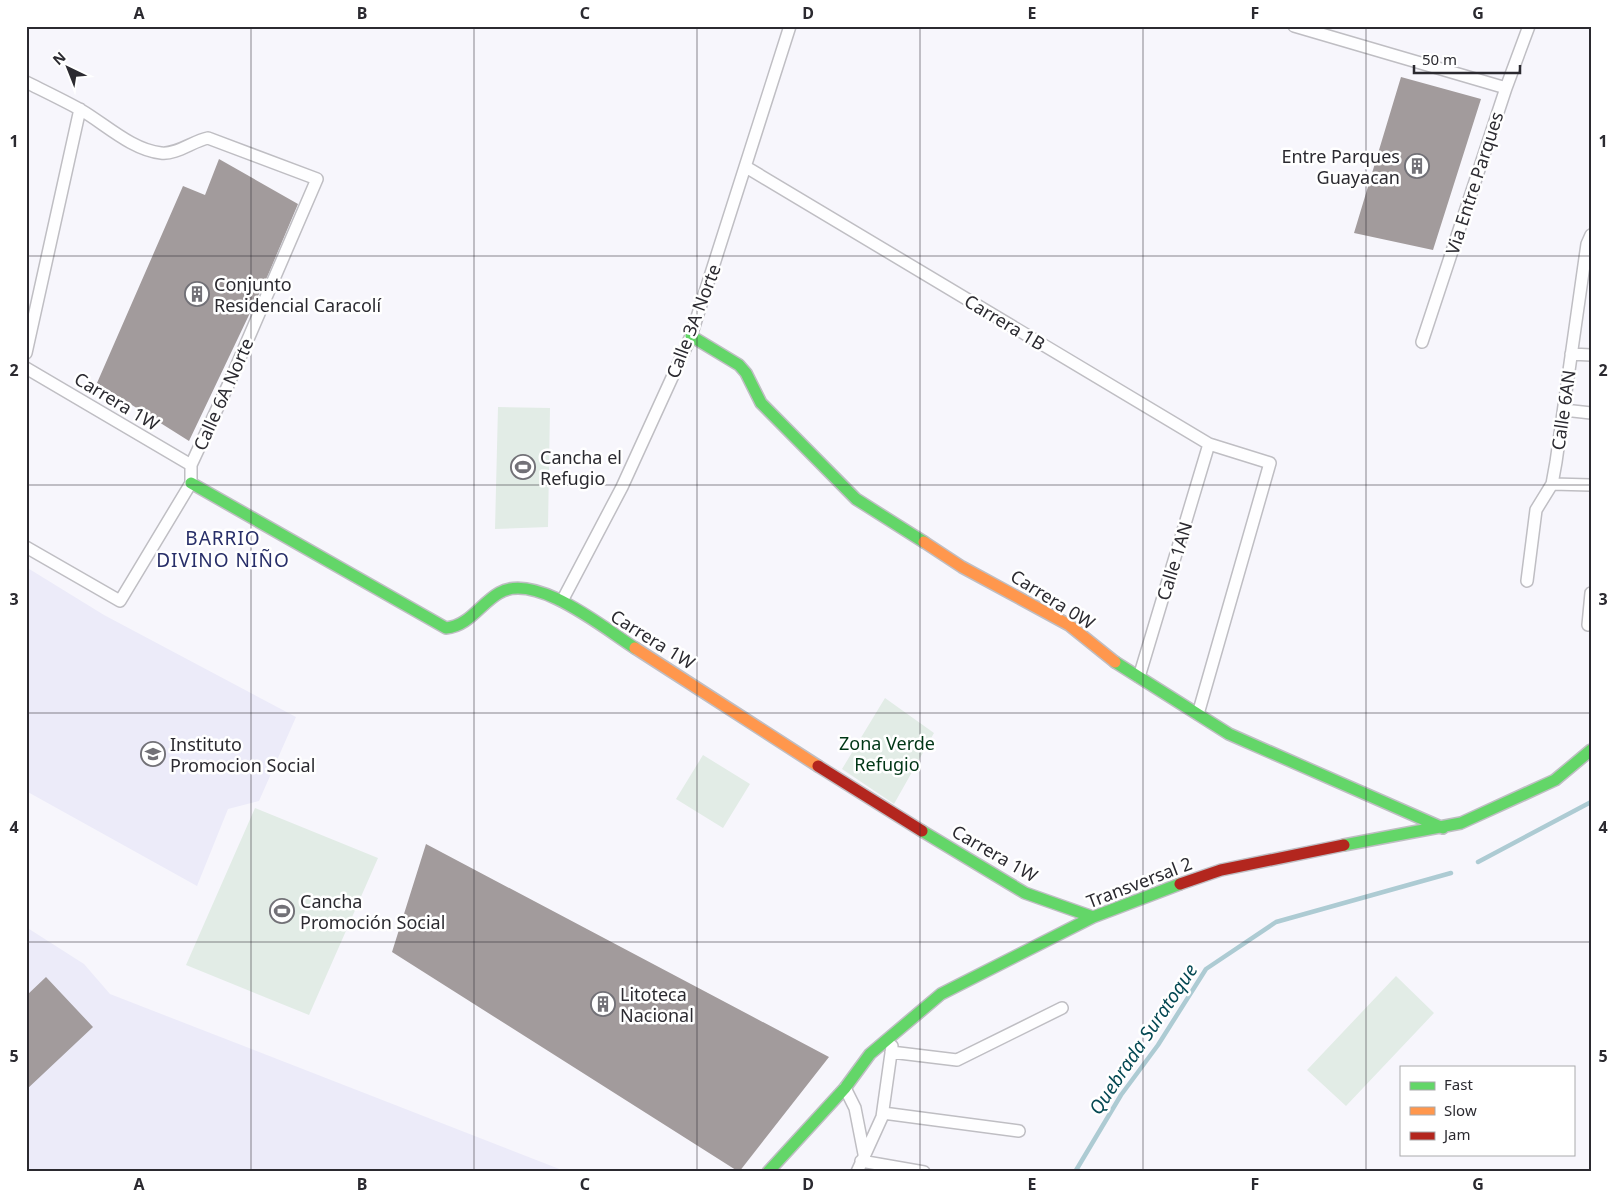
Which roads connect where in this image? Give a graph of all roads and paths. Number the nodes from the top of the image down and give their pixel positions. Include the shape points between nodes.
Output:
1 (790, 26) edge
2 (1294, 26) edge
3 (1337, 26) edge
4 (1529, 26) edge
5 (1334, 39) junction
6 (26, 82) edge
7 (1506, 88) junction
8 (80, 110) junction
9 (746, 167) junction
10 (1591, 235) edge
11 (691, 336) junction
12 (1422, 342) dead end
13 (26, 353) edge
14 (1571, 354) junction
15 (1591, 355) edge
16 (26, 368) edge
17 (1564, 410) junction
18 (1591, 413) edge
19 (1209, 444) junction
20 (191, 465) junction
21 (191, 483) junction
22 (1552, 484) junction
23 (1591, 486) edge
24 (26, 547) edge
25 (1527, 581) dead end
26 (1591, 594) edge
27 (562, 601) junction
28 (1588, 625) dead end
29 (1139, 677) junction
30 (1198, 714) junction
31 (1591, 750) edge
32 (1444, 828) junction
33 (1093, 917) junction
34 (1062, 1008) dead end
35 (894, 1034) junction
36 (891, 1052) junction
37 (845, 1088) junction
38 (883, 1113) junction
39 (1019, 1131) dead end
40 (861, 1162) edge
41 (768, 1172) edge
42 (924, 1172) edge

1 - 9 street, Calle 3A Norte
2 - 5 street
3 - 5 street
4 - 7 street, Via Entre Parques
5 - 7 street
6 - 8 street
7 - 12 street, Via Entre Parques
8 - 13 street
8 - 20 street, Calle 6A Norte via 142,148 162,154 208,138 317,180
9 - 11 street, Calle 3A Norte
9 - 19 street, Carrera 1B
10 - 14 street, Calle 6AN
11 - 27 street, Calle 3A Norte via 622,487
11 - 29 street, Carrera 0W via 739,365 761,403 856,499 962,567 1069,625
14 - 15 street
14 - 17 street, Calle 6AN
16 - 20 street, Carrera 1W
17 - 18 street
17 - 22 street, Calle 6AN
19 - 29 street, Calle 1AN
19 - 30 street, Carrera 1B via 1270,463
20 - 21 street, Calle 6A Norte
21 - 24 street via 120,602
21 - 27 street, Carrera 1W via 446,628 461,625 493,595 510,588 528,589
22 - 23 street
22 - 25 street, Calle 6AN via 1536,510
26 - 28 street
27 - 33 street, Carrera 1W via 1025,893
29 - 30 street, Carrera 0W
30 - 32 street, Carrera 0W via 1229,734
31 - 32 street, Transversal 2 via 1555,780
32 - 33 street, Transversal 2 via 1221,870
33 - 35 street, Transversal 2 via 941,994
34 - 36 street via 957,1060
35 - 36 street
35 - 37 street, Transversal 2 via 870,1054
36 - 38 street
37 - 40 street via 855,1108
37 - 41 street, Transversal 2
38 - 39 street
38 - 40 street
40 - 42 street

